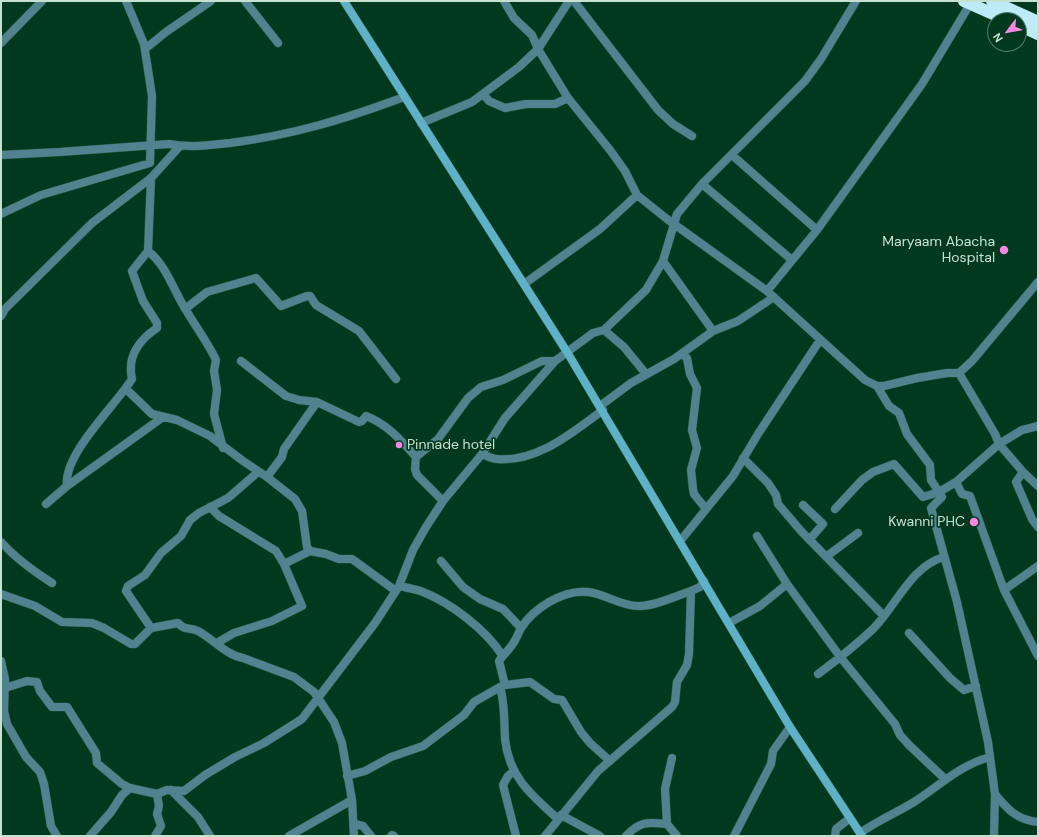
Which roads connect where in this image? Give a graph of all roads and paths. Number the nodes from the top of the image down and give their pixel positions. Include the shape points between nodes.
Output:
1 (42, 1) edge
2 (126, 1) edge
3 (211, 1) edge
4 (245, 1) edge
5 (344, 1) edge
6 (504, 1) edge
7 (569, 1) edge
8 (574, 1) edge
9 (856, 1) edge
10 (992, 1) edge
11 (967, 2) edge
12 (989, 12) edge
13 (1038, 22) edge
14 (1027, 29) edge
15 (1038, 34) edge
16 (1, 42) edge
17 (278, 43) dead end
18 (145, 49) junction
19 (538, 49) junction
20 (484, 94) junction
21 (404, 97) junction
22 (568, 98) junction
23 (421, 123) junction
24 (692, 136) dead end
25 (149, 145) junction
26 (180, 146) junction
27 (1, 155) edge
28 (732, 155) junction
29 (151, 178) junction
30 (702, 184) junction
31 (637, 195) junction
32 (1, 214) edge
33 (675, 224) junction
34 (817, 230) junction
35 (148, 251) junction
36 (792, 260) junction
37 (663, 261) junction
38 (1038, 282) edge
39 (524, 284) junction
40 (767, 291) junction
41 (774, 297) junction
42 (184, 309) junction
43 (2, 310) edge
44 (604, 330) junction
45 (713, 332) junction
46 (820, 340) junction
47 (567, 352) junction
48 (682, 354) junction
49 (241, 361) dead end
50 (555, 361) junction
51 (959, 373) junction
52 (646, 374) junction
53 (396, 379) dead end
54 (877, 386) junction
55 (126, 389) junction
56 (317, 402) junction
57 (602, 408) junction
58 (163, 417) junction
59 (1038, 426) edge
60 (999, 444) junction
61 (223, 448) junction
62 (482, 454) junction
63 (416, 457) junction
64 (743, 458) junction
65 (258, 472) junction
66 (1023, 472) junction
67 (267, 477) junction
68 (956, 482) junction
69 (67, 486) junction
70 (1038, 486) edge
71 (939, 492) junction
72 (443, 501) junction
73 (46, 504) dead end
74 (803, 505) dead end
75 (210, 507) junction
76 (706, 509) junction
77 (835, 509) dead end
78 (1038, 527) edge
79 (858, 533) dead end
80 (758, 536) dead end
81 (810, 538) junction
82 (681, 540) junction
83 (1, 542) edge
84 (310, 551) junction
85 (827, 556) junction
86 (944, 557) junction
87 (441, 561) dead end
88 (284, 564) junction
89 (1038, 566) edge
90 (704, 581) junction
91 (52, 583) dead end
92 (787, 584) junction
93 (397, 588) junction
94 (1004, 590) junction
95 (691, 591) junction
96 (1, 594) edge
97 (884, 616) junction
98 (729, 623) junction
99 (151, 628) junction
100 (521, 628) junction
101 (909, 633) dead end
102 (217, 643) junction
103 (502, 655) junction
104 (1038, 656) edge
105 (841, 658) junction
106 (1, 661) edge
107 (818, 674) dead end
108 (503, 686) junction
109 (976, 686) junction
110 (5, 688) junction
111 (317, 699) junction
112 (790, 727) junction
113 (990, 757) junction
114 (672, 758) dead end
115 (610, 761) junction
116 (514, 771) junction
117 (347, 776) junction
118 (945, 779) junction
119 (130, 788) junction
120 (171, 790) junction
121 (157, 794) junction
122 (995, 794) junction
123 (352, 800) junction
124 (559, 817) junction
125 (850, 818) junction
126 (1038, 822) edge
127 (355, 824) junction
128 (667, 824) junction
129 (861, 834) edge
130 (57, 836) edge
131 (90, 836) edge
132 (155, 836) edge
133 (210, 836) edge
134 (289, 836) edge
135 (354, 836) edge
136 (371, 836) edge
137 (390, 836) edge
138 (394, 836) edge
139 (516, 836) edge
140 (546, 836) edge
141 (600, 836) edge
142 (626, 836) edge
143 (677, 836) edge
144 (734, 836) edge
145 (835, 836) edge
146 (994, 836) edge

1 - 16 street
2 - 18 street
3 - 18 street
4 - 17 street
5 - 21 street
6 - 19 street via 514,18 532,35
7 - 19 street
8 - 24 street via 658,110 673,124
9 - 28 street via 805,81
10 - 13 highway
11 - 12 highway
11 - 34 street via 922,84
14 - 15 highway
18 - 25 street via 152,96
19 - 20 street via 520,67
19 - 22 street
20 - 22 street via 489,101 505,108 526,104 555,104
20 - 23 street via 461,108
21 - 23 street
21 - 26 street via 313,128 281,136 213,145
22 - 31 street via 625,171
23 - 39 street
25 - 26 street
25 - 27 street
25 - 32 street via 150,163 41,195
26 - 29 street
28 - 30 street
28 - 34 street
29 - 35 street
29 - 43 street via 92,223
30 - 33 street via 678,214
30 - 36 street
31 - 33 street
31 - 39 street via 600,228
33 - 37 street
33 - 40 street
34 - 36 street
35 - 42 street via 158,259
35 - 55 street via 132,271 143,301 158,325 139,343 130,372 132,379
36 - 40 street
37 - 44 street via 646,290
37 - 45 street
38 - 51 street
39 - 47 street
40 - 41 street
41 - 45 street via 738,321
41 - 46 street
42 - 53 street via 207,292 256,278 281,306 310,296 316,305 355,328
42 - 61 street via 216,360 214,371 218,390 214,414
44 - 47 street via 593,333
44 - 52 street via 624,347
45 - 48 street
46 - 54 street via 865,380
46 - 64 street
47 - 50 street
47 - 57 street
48 - 52 street
48 - 76 street via 687,358 690,374 697,388 692,430 697,448 691,470 693,489
49 - 56 street via 286,396
50 - 62 street via 505,418
50 - 63 street via 542,362 481,387 468,398 438,439
51 - 54 street via 932,375
51 - 60 street
52 - 57 street
54 - 71 street via 889,406 899,413 907,434 930,465 931,480
55 - 58 street via 152,414
55 - 69 street via 102,416 73,461 66,479
56 - 63 street via 359,422 366,416 378,420
56 - 67 street
57 - 62 street via 559,441 527,456 496,459
57 - 82 street
58 - 61 street via 177,420 210,436
58 - 69 street
59 - 60 street via 1022,430
60 - 66 street
60 - 68 street
61 - 65 street
62 - 72 street
63 - 72 street via 417,475
64 - 76 street
64 - 81 street via 768,483 776,495 778,504
65 - 67 street
65 - 75 street via 228,498
66 - 70 street
66 - 78 street via 1016,482
67 - 84 street via 298,504
68 - 71 street
68 - 94 street via 962,494 970,496
69 - 73 street
71 - 77 street via 923,497 894,464 873,472 862,480
71 - 86 street via 942,497 931,508
72 - 93 street via 413,550
74 - 81 street via 823,524
75 - 88 street via 219,516 274,549
75 - 99 street via 190,520 180,536 161,553 149,571 128,586 126,591
76 - 82 street
79 - 85 street
80 - 92 street
81 - 85 street
82 - 90 street
83 - 91 street via 32,571
84 - 88 street
84 - 93 street via 339,559 352,559
85 - 97 street
86 - 97 street via 921,569
86 - 109 street via 958,602
87 - 100 street via 463,587 480,600 503,609
88 - 102 street via 302,606 272,621 234,633
89 - 94 street
90 - 95 street via 700,587
90 - 98 street
92 - 98 street via 760,606
92 - 105 street
93 - 103 street via 424,592 453,607 485,635
93 - 111 street via 375,623
94 - 104 street
95 - 100 street via 639,606 587,592 576,592 544,605 534,612
95 - 115 street via 689,654 687,665 677,682 675,702
96 - 99 street via 35,606 62,622 92,623 131,644 135,644
97 - 105 street
98 - 112 street
99 - 102 street via 178,623 183,628 195,630
100 - 103 street via 513,644
101 - 109 street via 964,690
102 - 111 street via 234,657 294,677 314,692
103 - 108 street via 499,661
105 - 107 street
105 - 118 street via 895,724 900,735
106 - 110 street
108 - 115 street via 530,682 554,699 562,700 581,732
108 - 116 street via 506,740
108 - 117 street via 474,702 464,715 423,746
109 - 113 street
110 - 119 street via 27,681 37,682 40,691 52,707 67,707 96,753 97,763
110 - 130 street via 4,711 7,724 26,757 40,772 51,826
111 - 117 street via 339,732
111 - 120 street via 302,719 283,732 205,775 184,791
112 - 125 street
112 - 144 street via 773,751 771,764
113 - 118 street via 966,766
113 - 122 street
114 - 128 street via 665,789
115 - 124 street via 598,770
116 - 124 street via 524,787
116 - 139 street via 503,785
117 - 123 street
118 - 129 street via 934,789 875,823
119 - 121 street
119 - 131 street
120 - 121 street
120 - 133 street via 198,817
121 - 132 street via 159,806 156,814 161,826
122 - 126 street via 1010,812
122 - 146 street
123 - 127 street
123 - 134 street
124 - 140 street
124 - 141 street
125 - 129 street
125 - 145 street via 836,829
127 - 135 street
127 - 136 street via 364,826
128 - 142 street via 643,823 634,827
128 - 143 street
137 - 138 street

